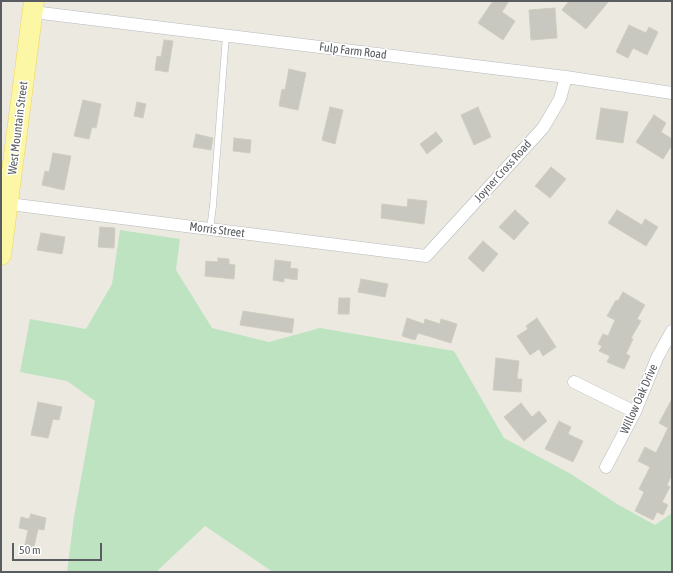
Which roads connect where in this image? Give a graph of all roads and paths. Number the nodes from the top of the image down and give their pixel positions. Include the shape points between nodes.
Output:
1 (34, 7) edge
2 (226, 35) junction
3 (566, 77) junction
4 (672, 93) edge
5 (8, 204) junction
6 (210, 229) junction
7 (1, 255) edge
8 (426, 256) joint
9 (672, 331) edge
10 (574, 382) dead end
11 (635, 412) junction
12 (606, 467) dead end

1 - 2 street, Fulp Farm Road
1 - 5 main road, West Mountain Street
2 - 3 street, Fulp Farm Road
2 - 6 lane
3 - 4 street, Fulp Farm Road
3 - 8 street, Joyner Cross Road via 560,99 543,128
5 - 6 street, Morris Street
5 - 7 main road, West Mountain Street
6 - 8 street, Morris Street
9 - 11 street, Willow Oak Drive via 657,358
10 - 11 street
11 - 12 street, Willow Oak Drive

